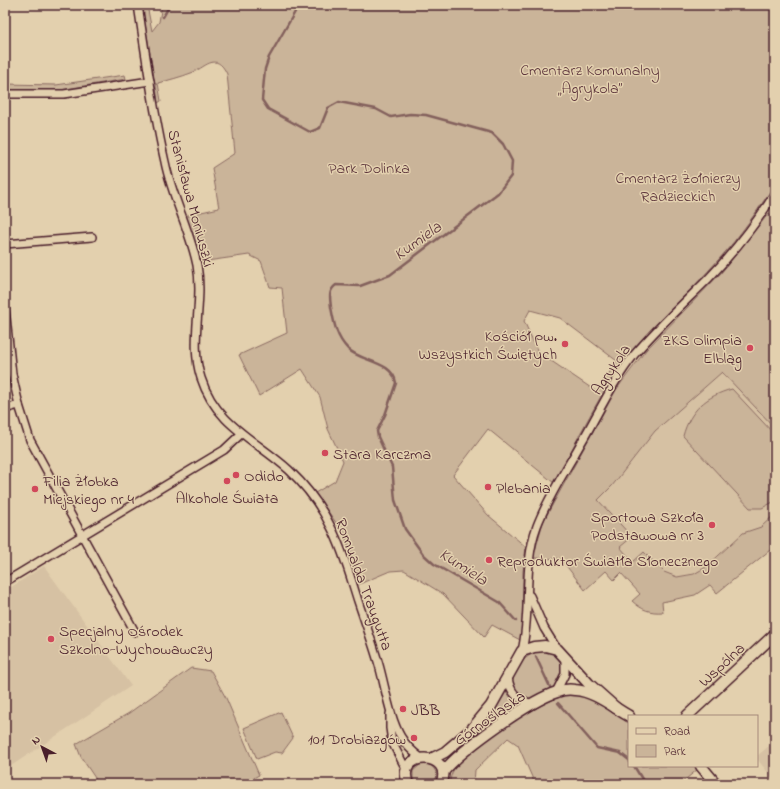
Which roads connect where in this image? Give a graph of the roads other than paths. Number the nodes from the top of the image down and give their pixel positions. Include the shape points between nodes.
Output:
1 (138, 5) edge
2 (150, 81) junction
3 (5, 94) edge
4 (775, 193) edge
5 (92, 237) dead end
6 (5, 244) edge
7 (5, 308) edge
8 (19, 405) junction
9 (5, 409) edge
10 (241, 434) junction
11 (83, 534) junction
12 (5, 582) edge
13 (529, 592) junction
14 (135, 632) dead end
15 (775, 634) edge
16 (557, 649) junction
17 (522, 651) junction
18 (565, 658) junction
19 (508, 678) junction
20 (556, 692) junction
21 (532, 704) junction
22 (391, 707) junction
23 (616, 708) junction
24 (628, 715) edge
25 (688, 715) edge
26 (426, 758) junction
27 (702, 767) edge
28 (442, 772) junction
29 (406, 779) edge
30 (442, 784) edge
31 (716, 784) edge

1 - 2 street, Stanisława Moniuszki
2 - 3 street via 64,94
2 - 10 street, Stanisława Moniuszki via 164,161 197,267 197,353 201,378 218,410
4 - 13 street, Agrykola via 754,225 653,334 620,376 559,482 537,526 530,552
5 - 6 street
7 - 8 street via 12,374
8 - 9 street
8 - 11 street via 30,440
10 - 11 street via 224,450
10 - 22 street, Romualda Traugutta via 288,470 311,495 330,525 376,654
11 - 12 street
11 - 14 street
13 - 16 street, Agrykola via 544,628
13 - 17 street, Agrykola via 527,631
15 - 25 street, Wspólna
16 - 17 street via 539,646
16 - 18 street
17 - 19 street, Górnośląska
18 - 20 street via 565,674
18 - 23 street
19 - 21 street via 514,695
19 - 26 street, Górnośląska via 491,706 472,729 445,752
20 - 21 street, Górnośląska
20 - 23 street via 582,691
21 - 28 street, Górnośląska via 489,732
22 - 26 street, Romualda Traugutta via 401,737 412,751
22 - 29 street, Romualda Traugutta via 392,742
23 - 24 street
26 - 28 street via 439,764
26 - 29 street, Górnośląska via 411,763
27 - 31 street
28 - 30 street

